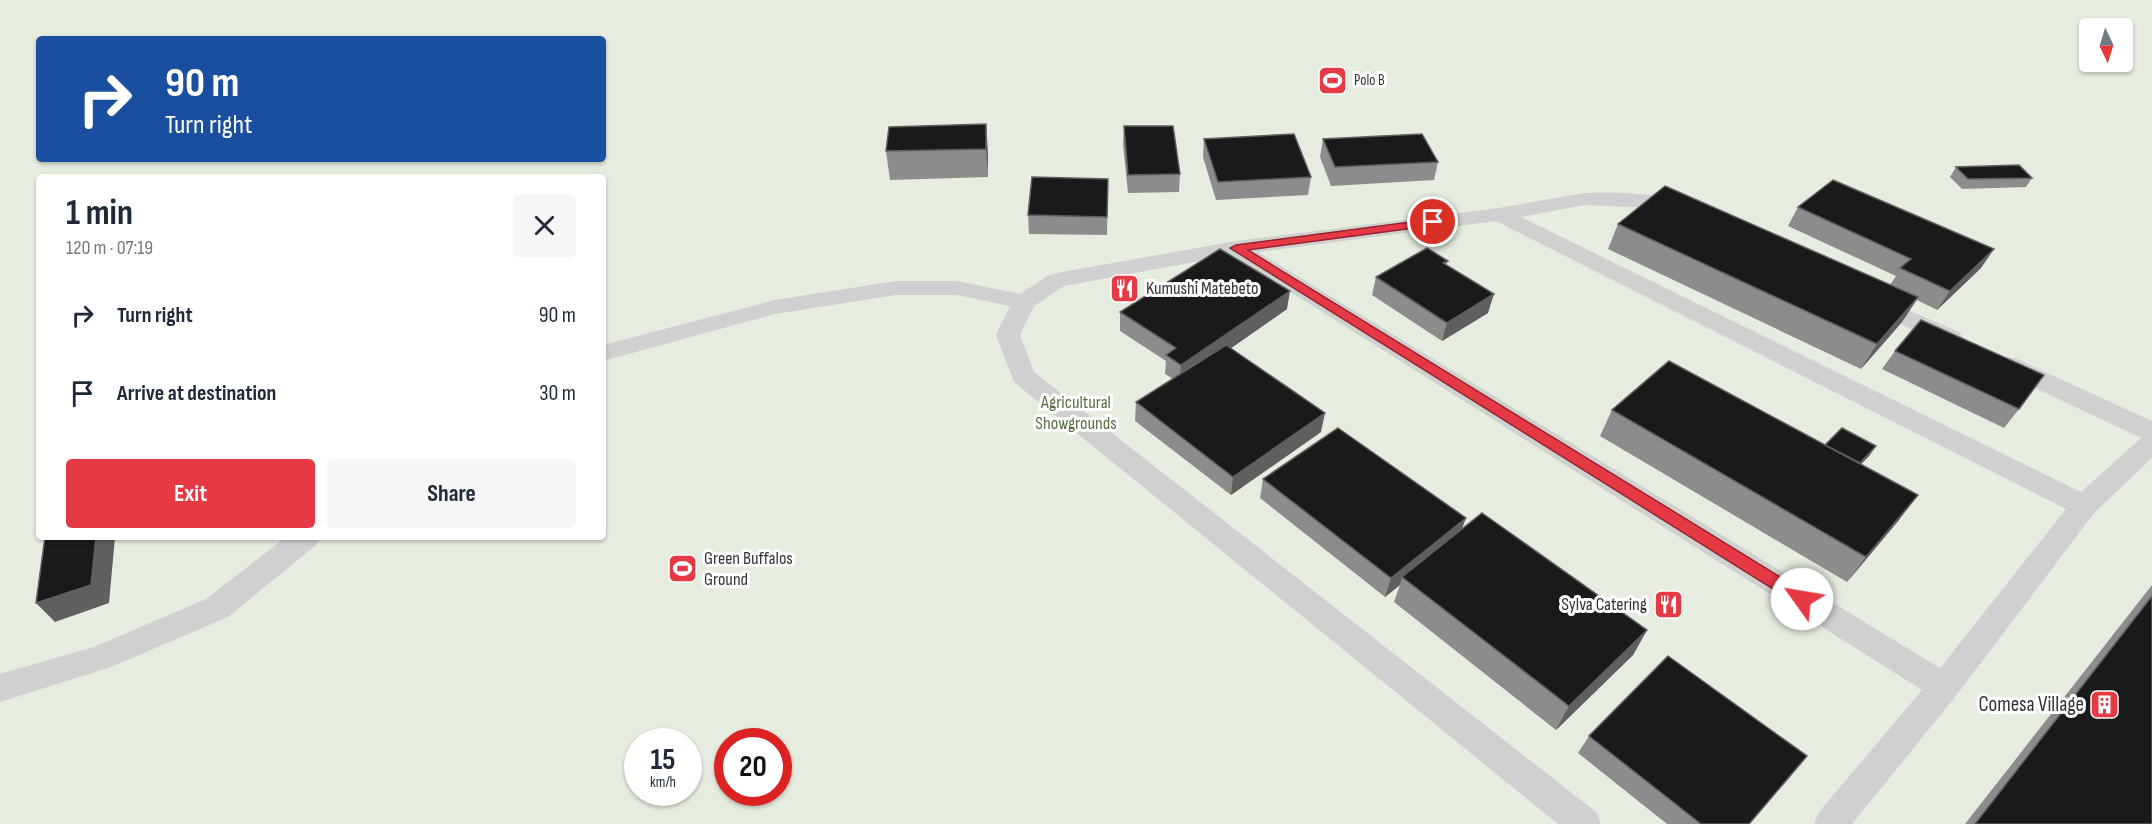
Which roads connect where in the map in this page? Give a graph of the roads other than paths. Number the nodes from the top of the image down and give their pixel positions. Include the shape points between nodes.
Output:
1 (1499, 214) junction
2 (1695, 219) edge
3 (1236, 248) junction
4 (1854, 293) edge
5 (1024, 302) junction
6 (606, 352) edge
7 (2152, 432) edge
8 (2152, 443) edge
9 (2084, 506) junction
10 (302, 540) edge
11 (1944, 687) junction
12 (0, 688) edge
13 (1584, 824) edge
14 (1831, 824) edge

1 - 2 lane via 1584,200 1623,199 1656,201
1 - 3 lane
1 - 9 lane
3 - 5 lane via 1057,280
3 - 11 lane
4 - 7 lane
5 - 6 lane via 957,288 896,288 775,307
5 - 13 lane via 1008,335 1023,376
8 - 9 lane
9 - 11 lane
10 - 12 lane via 217,608 100,658
11 - 14 lane

